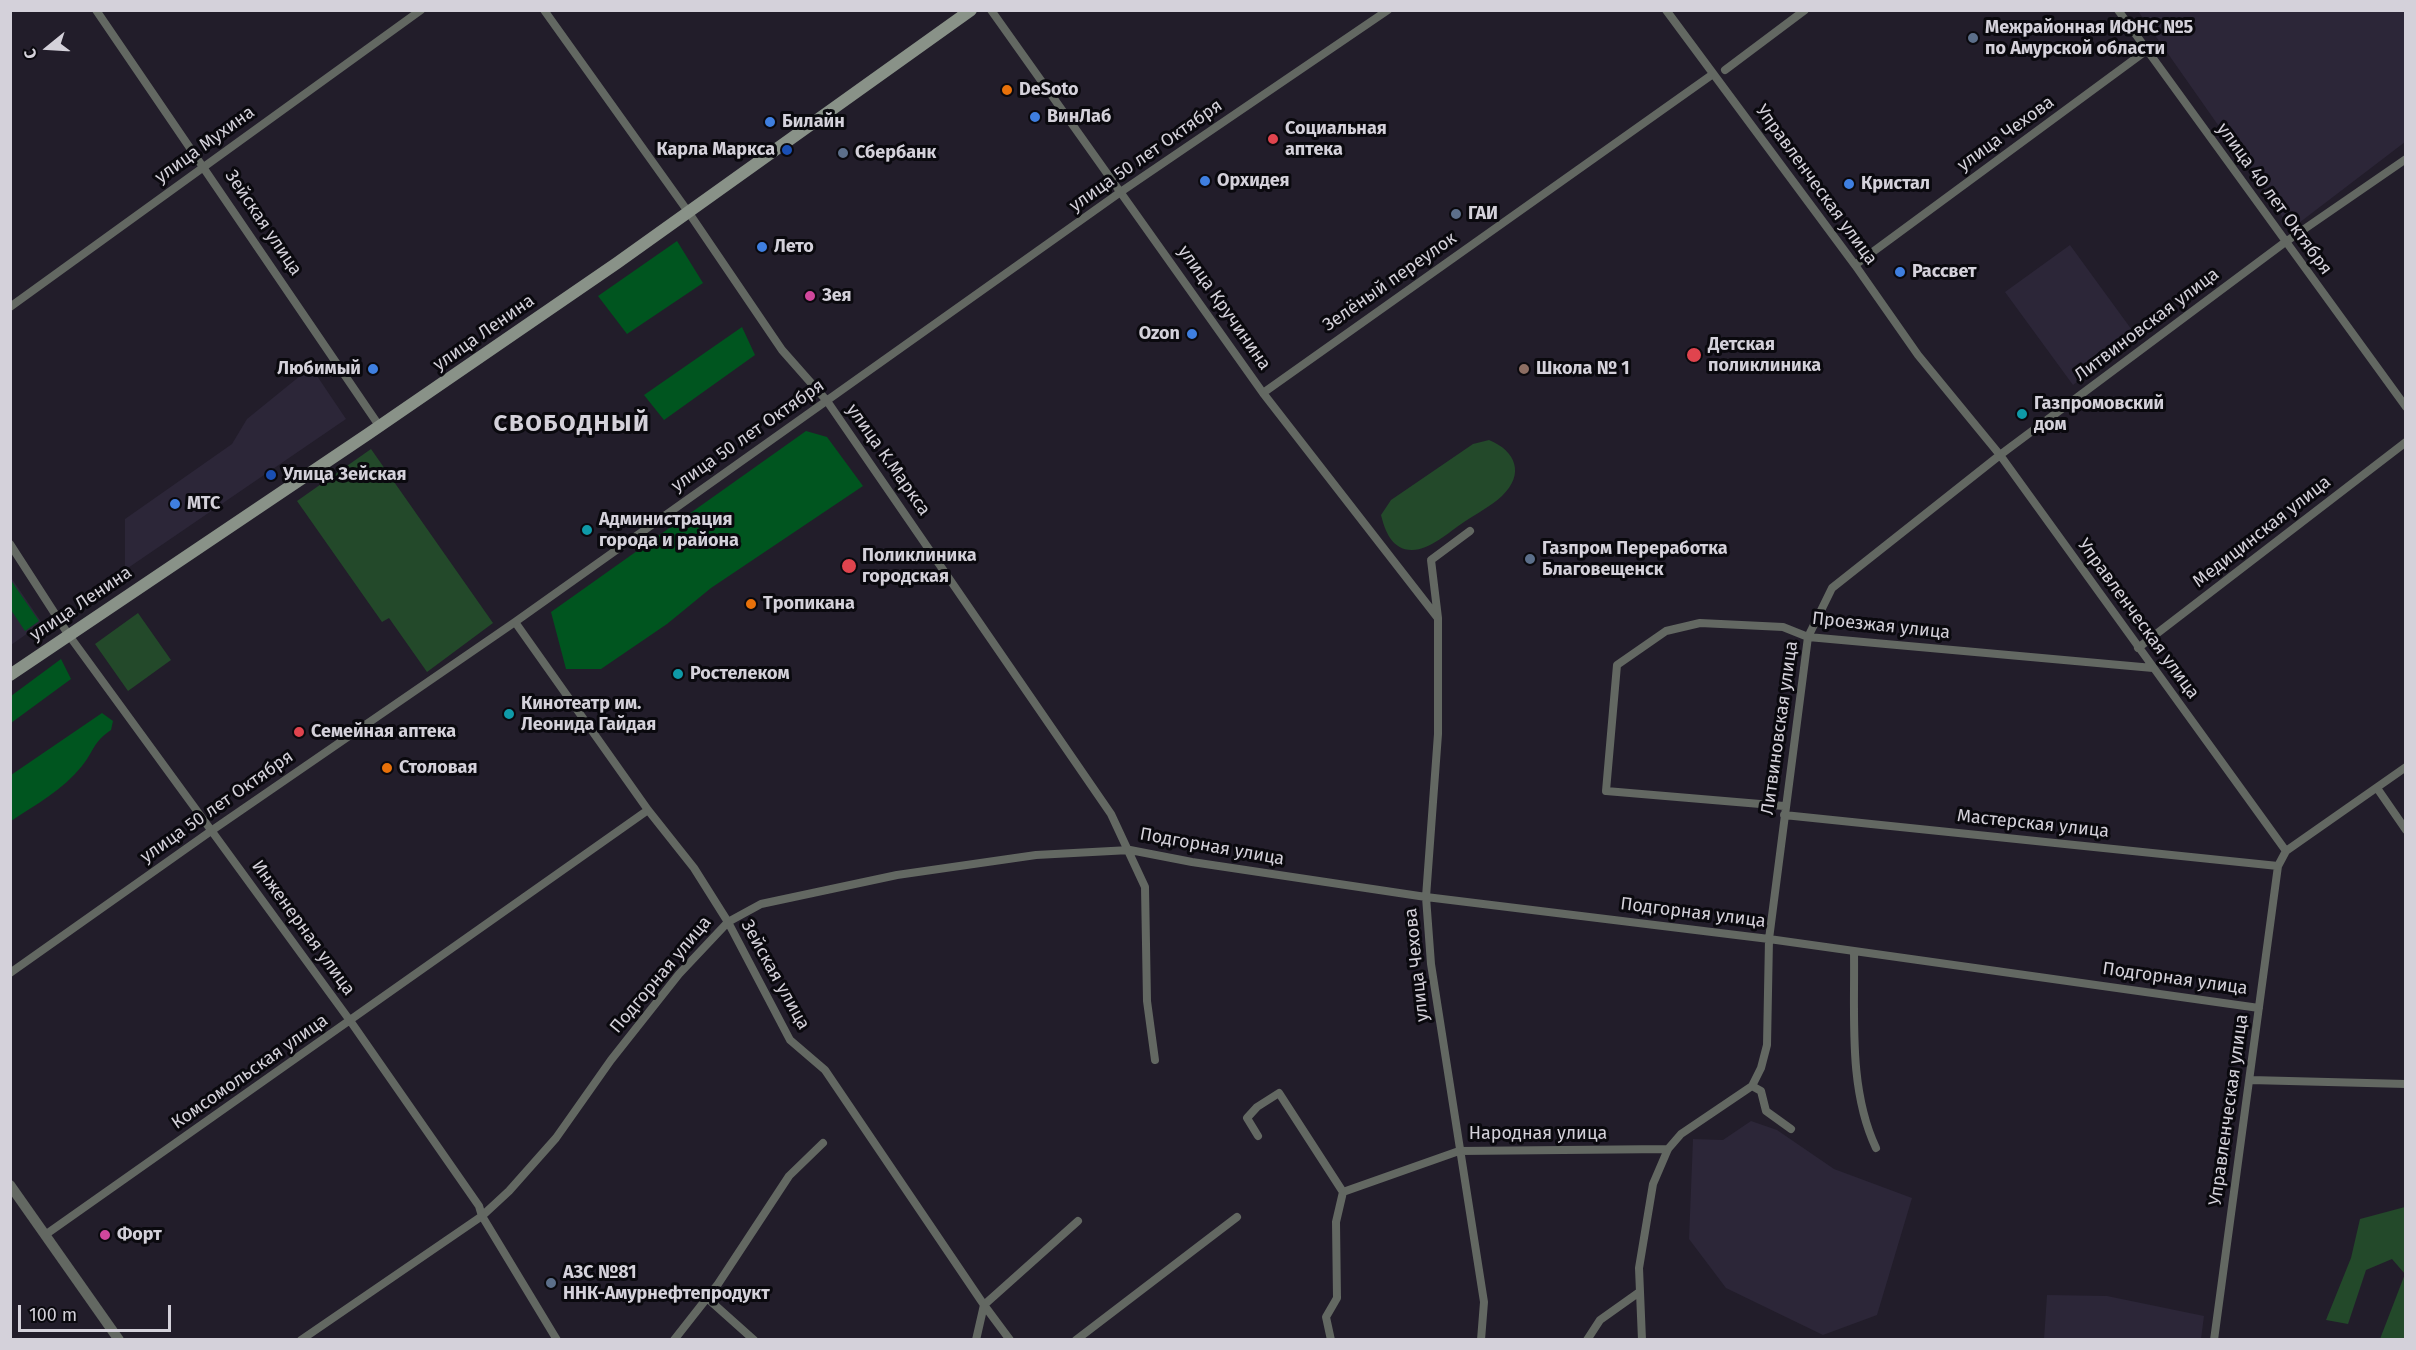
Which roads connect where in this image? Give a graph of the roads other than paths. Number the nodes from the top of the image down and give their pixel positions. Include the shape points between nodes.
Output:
1 (96, 10) edge
2 (421, 10) edge
3 (544, 10) edge
4 (971, 10) edge
5 (992, 10) edge
6 (1388, 10) edge
7 (1666, 10) edge
8 (1805, 10) edge
9 (2118, 10) edge
10 (2147, 50) junction
11 (1725, 70) dead end
12 (1713, 74) junction
13 (2406, 159) edge
14 (204, 166) junction
15 (1122, 191) junction
16 (688, 213) junction
17 (2284, 243) junction
18 (1855, 265) junction
19 (10, 307) edge
20 (1263, 393) junction
21 (827, 401) junction
22 (2406, 407) edge
23 (380, 426) junction
24 (2406, 442) edge
25 (2000, 455) junction
26 (1470, 531) dead end
27 (10, 544) edge
28 (1438, 618) junction
29 (515, 622) junction
30 (68, 634) junction
31 (1808, 637) junction
32 (2138, 648) junction
33 (1617, 665) joint
34 (2153, 668) junction
35 (10, 675) edge
36 (2406, 767) edge
37 (2377, 788) junction
38 (648, 810) junction
39 (1784, 811) junction
40 (2406, 830) edge
41 (211, 831) junction
42 (1130, 850) junction
43 (2286, 850) junction
44 (2278, 866) junction
45 (1426, 897) junction
46 (728, 922) junction
47 (1769, 939) junction
48 (1854, 952) junction
49 (10, 973) edge
50 (2259, 1008) junction
51 (351, 1022) junction
52 (1155, 1060) dead end
53 (2250, 1080) junction
54 (2406, 1084) edge
55 (1752, 1086) junction
56 (1791, 1129) dead end
57 (1258, 1136) dead end
58 (823, 1143) dead end
59 (1876, 1148) dead end
60 (1668, 1149) junction
61 (1459, 1150) junction
62 (10, 1185) edge
63 (1343, 1192) junction
64 (482, 1216) junction
65 (1237, 1217) dead end
66 (1078, 1221) dead end
67 (45, 1235) junction
68 (1638, 1293) junction
69 (707, 1298) junction
70 (984, 1305) junction
71 (556, 1339) edge
72 (119, 1340) edge
73 (301, 1340) edge
74 (674, 1340) edge
75 (754, 1340) edge
76 (976, 1340) edge
77 (1010, 1340) edge
78 (1076, 1340) edge
79 (1331, 1340) edge
80 (1481, 1340) edge
81 (1587, 1340) edge
82 (1642, 1340) edge
83 (2214, 1340) edge

1 - 14 street, Зейская улица
2 - 14 street, улица Мухина
3 - 16 street, улица К.Маркса
4 - 16 main road, улица Ленина
5 - 15 street, улица Кручинина
6 - 15 street, улица 50 лет Октября
7 - 12 street, Управленческая улица
8 - 11 street
9 - 10 street, улица 40 лет Октября
10 - 17 street, улица 40 лет Октября
10 - 18 street, улица Чехова
12 - 18 street, Управленческая улица
12 - 20 street, Зелёный переулок
13 - 17 street, Литвиновская улица
14 - 19 street, улица Мухина
14 - 23 street, Зейская улица
15 - 20 street, улица Кручинина
15 - 21 street, улица 50 лет Октября
16 - 21 street, улица К.Маркса via 782,350
16 - 23 main road, улица Ленина
17 - 22 street, улица 40 лет Октября
17 - 25 street, Литвиновская улица
18 - 25 street, Управленческая улица via 1918,355
20 - 28 street, улица Кручинина
21 - 29 street, улица 50 лет Октября
21 - 42 street, улица К.Маркса via 1111,814
23 - 30 main road, улица Ленина
24 - 32 street, Медицинская улица
25 - 31 street, Литвиновская улица via 1832,588
25 - 32 street, Управленческая улица
26 - 28 street, улица Чехова via 1431,560
27 - 30 street, Инженерная улица
28 - 45 street, улица Чехова via 1438,734
29 - 38 street, Зейская улица
29 - 41 street, улица 50 лет Октября
30 - 35 main road, улица Ленина
30 - 41 street, Инженерная улица
31 - 33 street, Проезжая улица via 1783,627 1700,623 1666,631
31 - 34 street, Проезжая улица
31 - 39 street, Литвиновская улица
32 - 34 street, Управленческая улица
33 - 39 street, Мастерская улица via 1606,791
34 - 43 street, Управленческая улица
36 - 37 street
37 - 40 street
37 - 43 street
38 - 46 street, Зейская улица via 694,868
38 - 51 street, Комсомольская улица
39 - 44 street, Мастерская улица
39 - 47 street, Литвиновская улица
41 - 49 street, улица 50 лет Октября
41 - 51 street, Инженерная улица
42 - 45 street, Подгорная улица
42 - 46 street, Подгорная улица via 1025,857 897,875 761,904
42 - 52 street, улица К.Маркса via 1145,887 1147,1001
43 - 44 street, Управленческая улица
44 - 50 street, Управленческая улица
45 - 47 street, Подгорная улица
45 - 61 street, улица Чехова via 1431,964
46 - 64 street, Подгорная улица via 611,1060 556,1138
46 - 70 street, Зейская улица via 790,1040 825,1070
47 - 48 street, Подгорная улица
47 - 55 street, Литвиновская улица via 1767,1046
48 - 50 street, Подгорная улица
48 - 59 street via 1857,1059 1865,1124
50 - 53 street, Управленческая улица
51 - 64 street, Инженерная улица via 479,1206
51 - 67 street, Комсомольская улица
53 - 54 street
53 - 83 street, Управленческая улица
55 - 56 street via 1761,1091 1766,1111
55 - 60 street via 1698,1120
57 - 63 street via 1247,1118 1279,1094
58 - 69 street via 789,1176
60 - 61 street, Народная улица
60 - 68 street via 1653,1184
61 - 63 street, Народная улица
61 - 80 street, улица Чехова via 1484,1302
62 - 67 street
63 - 79 street via 1336,1222 1337,1298 1326,1317
64 - 71 street, Инженерная улица
64 - 73 street, Подгорная улица
65 - 78 street
66 - 70 street
67 - 72 street
68 - 81 street via 1600,1320
68 - 82 street
69 - 74 street
69 - 75 street
70 - 76 street
70 - 77 street, Зейская улица

